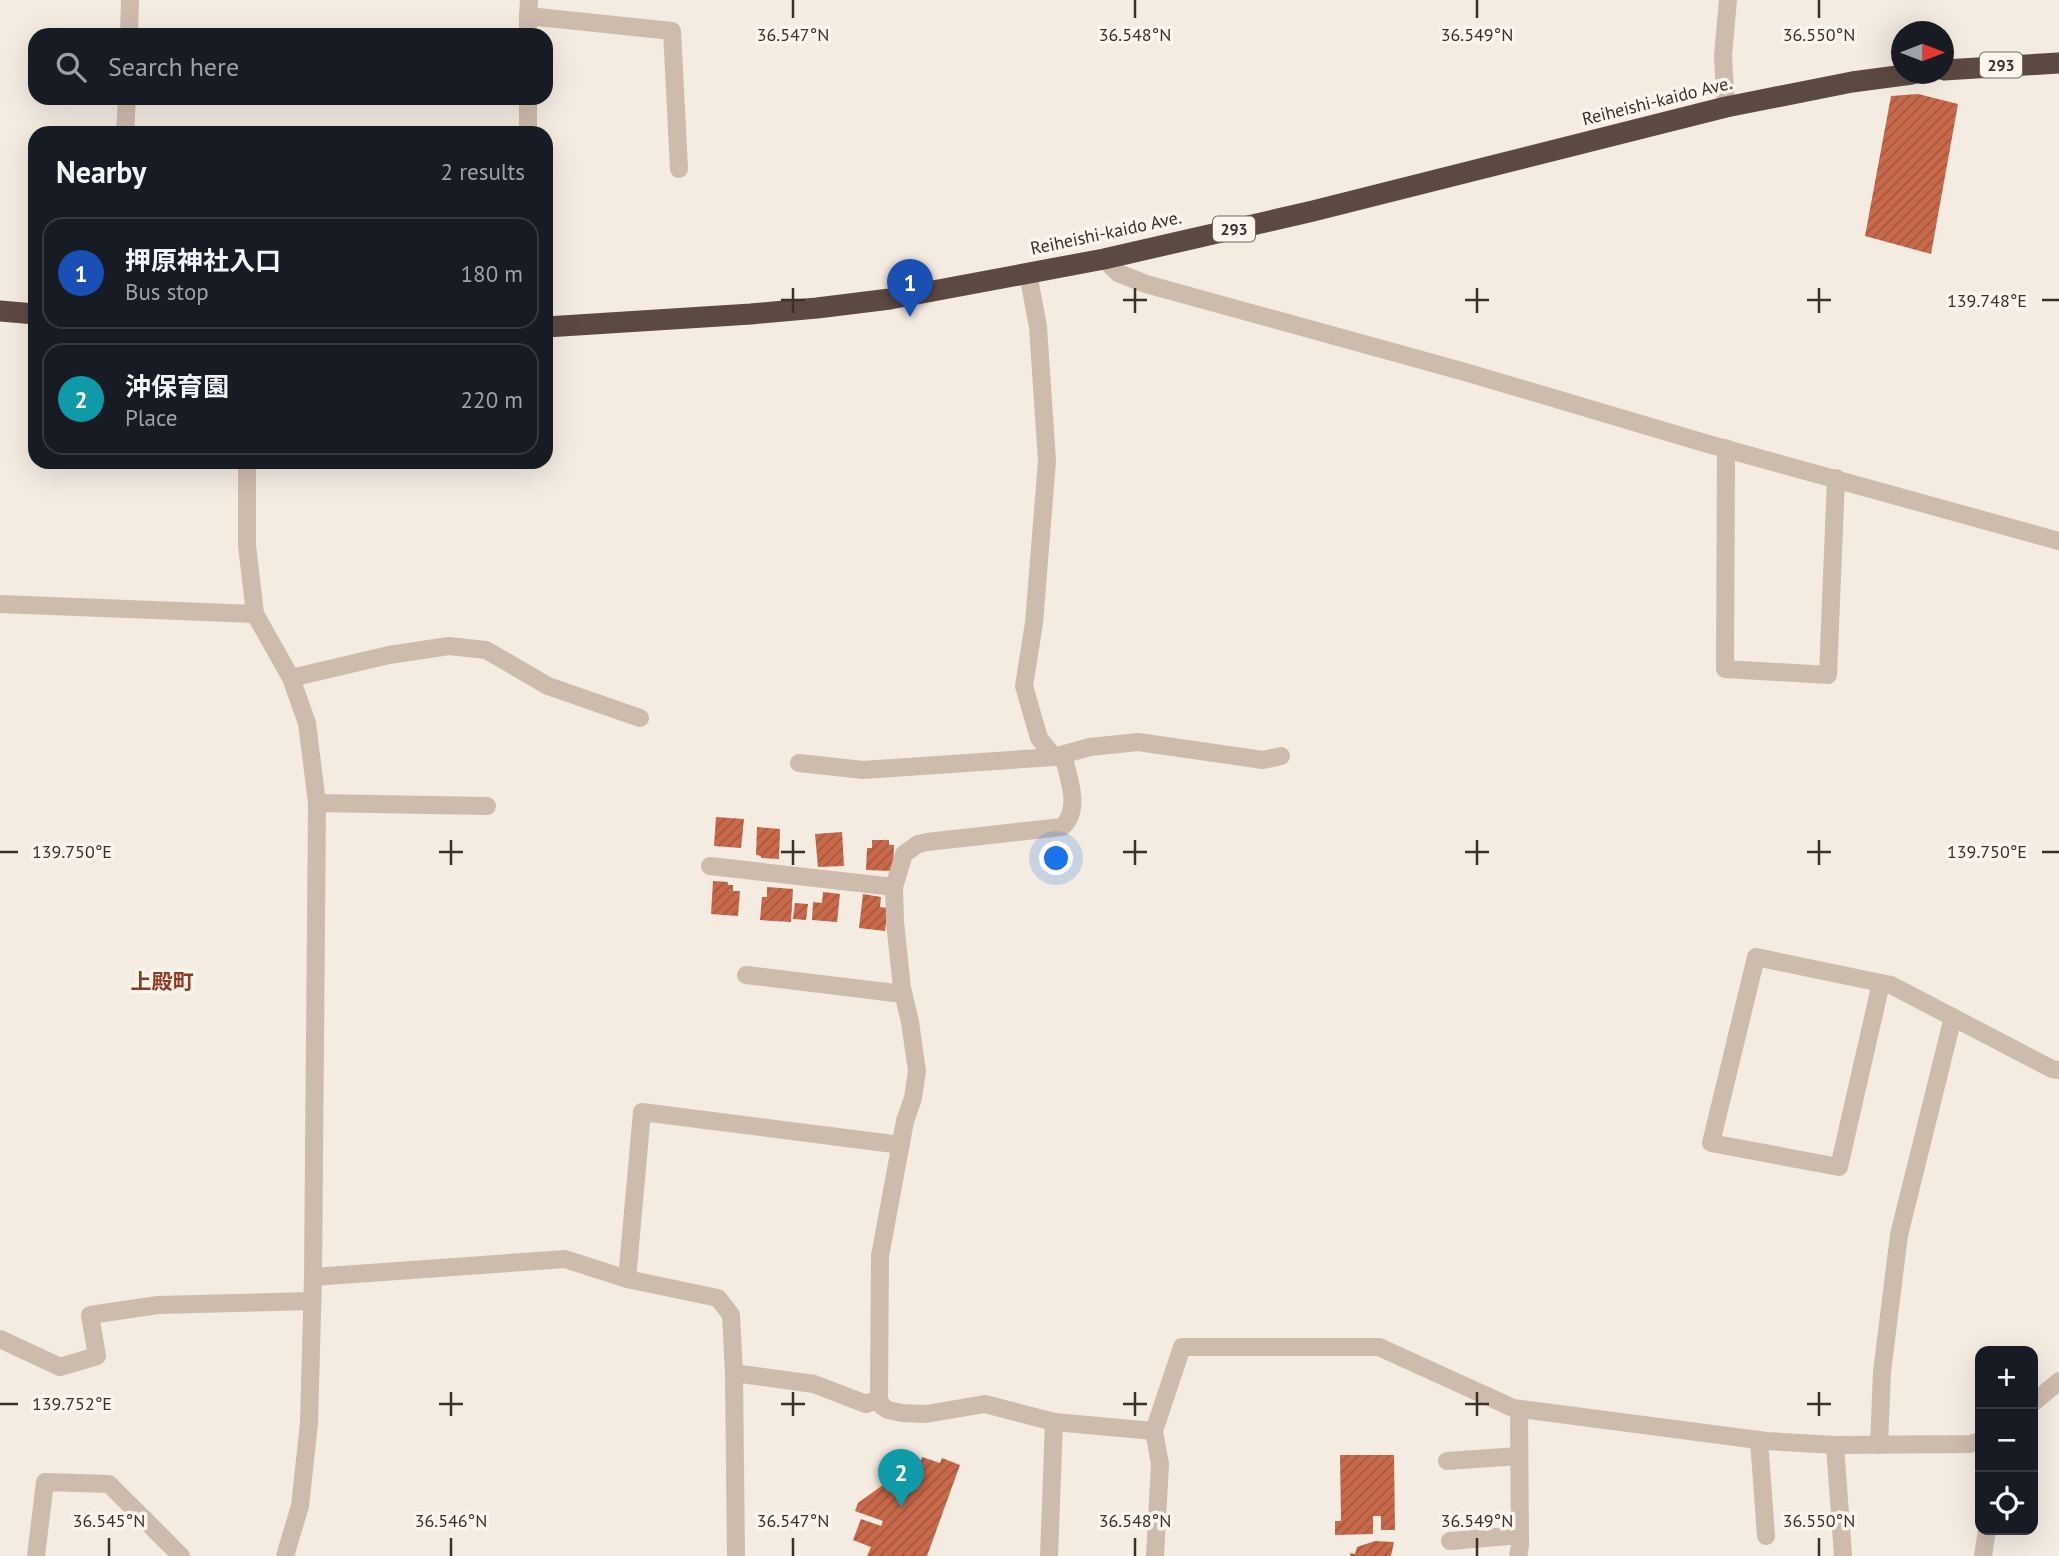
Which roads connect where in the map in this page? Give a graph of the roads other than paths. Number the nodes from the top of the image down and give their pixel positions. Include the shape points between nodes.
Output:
1 (130, 0) edge
2 (1728, 0) edge
3 (529, 8) edge
4 (129, 28) edge
5 (528, 28) edge
6 (2059, 63) edge
7 (1954, 69) edge
8 (1891, 77) edge
9 (127, 105) edge
10 (528, 105) edge
11 (1726, 107) junction
12 (125, 126) edge
13 (527, 126) edge
14 (679, 169) dead end
15 (1104, 259) junction
16 (1028, 273) junction
17 (0, 311) edge
18 (28, 313) edge
19 (553, 327) edge
20 (1726, 448) junction
21 (247, 469) edge
22 (1836, 478) junction
23 (2059, 541) edge
24 (0, 604) edge
25 (256, 614) junction
26 (291, 678) junction
27 (640, 718) dead end
28 (1058, 756) junction
29 (1281, 756) dead end
30 (799, 763) dead end
31 (317, 803) junction
32 (487, 806) dead end
33 (710, 866) dead end
34 (894, 887) junction
35 (746, 975) dead end
36 (1881, 983) junction
37 (903, 994) junction
38 (1953, 1017) junction
39 (2059, 1070) edge
40 (901, 1145) junction
41 (313, 1277) junction
42 (626, 1279) junction
43 (312, 1301) junction
44 (0, 1339) edge
45 (734, 1373) junction
46 (2059, 1381) edge
47 (879, 1399) junction
48 (2038, 1399) edge
49 (1519, 1409) junction
50 (1054, 1422) junction
51 (1154, 1431) junction
52 (1759, 1440) junction
53 (1975, 1442) edge
54 (1835, 1444) junction
55 (1879, 1444) junction
56 (1519, 1455) junction
57 (1447, 1461) dead end
58 (1520, 1535) junction
59 (1986, 1535) edge
60 (1766, 1536) dead end
61 (1450, 1541) dead end
62 (36, 1556) edge
63 (181, 1556) edge
64 (285, 1556) edge
65 (736, 1556) edge
66 (1049, 1556) edge
67 (1155, 1556) edge
68 (1518, 1556) edge
69 (1843, 1556) edge
70 (1983, 1556) edge

1 - 4 street
2 - 11 street via 1723,56
3 - 5 street
3 - 14 street via 672,31
6 - 7 highway, 293
8 - 11 highway, Reiheishi-kaido Ave. / 293
9 - 12 street
10 - 13 street
11 - 15 highway, Reiheishi-kaido Ave. / 293
15 - 16 highway, Reiheishi-kaido Ave. / 293
15 - 20 street via 1118,272 1146,284
16 - 19 highway, Reiheishi-kaido Ave. / 293 via 817,308
16 - 28 street via 1038,327 1047,461 1034,623 1024,686 1039,737
17 - 18 highway
20 - 22 street
20 - 22 street via 1725,669 1828,675
21 - 25 street via 247,545
22 - 23 street
24 - 25 street
25 - 26 street
26 - 27 street via 449,646 486,650 548,686
26 - 31 street via 307,723
28 - 29 street via 1090,747 1138,743 1263,760
28 - 30 street via 863,769
28 - 34 street via 1070,783 1073,805 1072,815 1062,827 918,844 904,854
31 - 32 street
31 - 41 street
33 - 34 street
34 - 37 street
35 - 37 street
36 - 36 street via 1756,957 1711,1143 1839,1167
36 - 38 street
37 - 40 street via 917,1071
38 - 39 street
38 - 55 street via 1899,1235 1882,1372
40 - 42 street via 642,1112
40 - 47 street via 880,1256
41 - 42 street via 565,1259
41 - 43 street
42 - 45 street via 718,1298 730,1315
43 - 44 street via 158,1305 90,1315 97,1356 60,1367
43 - 64 street via 309,1423 300,1506
45 - 47 street via 814,1384 866,1404
45 - 65 street
46 - 48 street
47 - 50 street via 888,1410 902,1413 985,1405
49 - 51 street via 1379,1347 1182,1347
49 - 52 street
49 - 56 street
50 - 51 street
50 - 66 street
51 - 67 street via 1160,1464
52 - 54 street
52 - 60 street
53 - 55 street
54 - 55 street
54 - 69 street
56 - 57 street
56 - 58 street
58 - 61 street
58 - 68 street
59 - 70 street
62 - 63 street via 46,1482 109,1484

